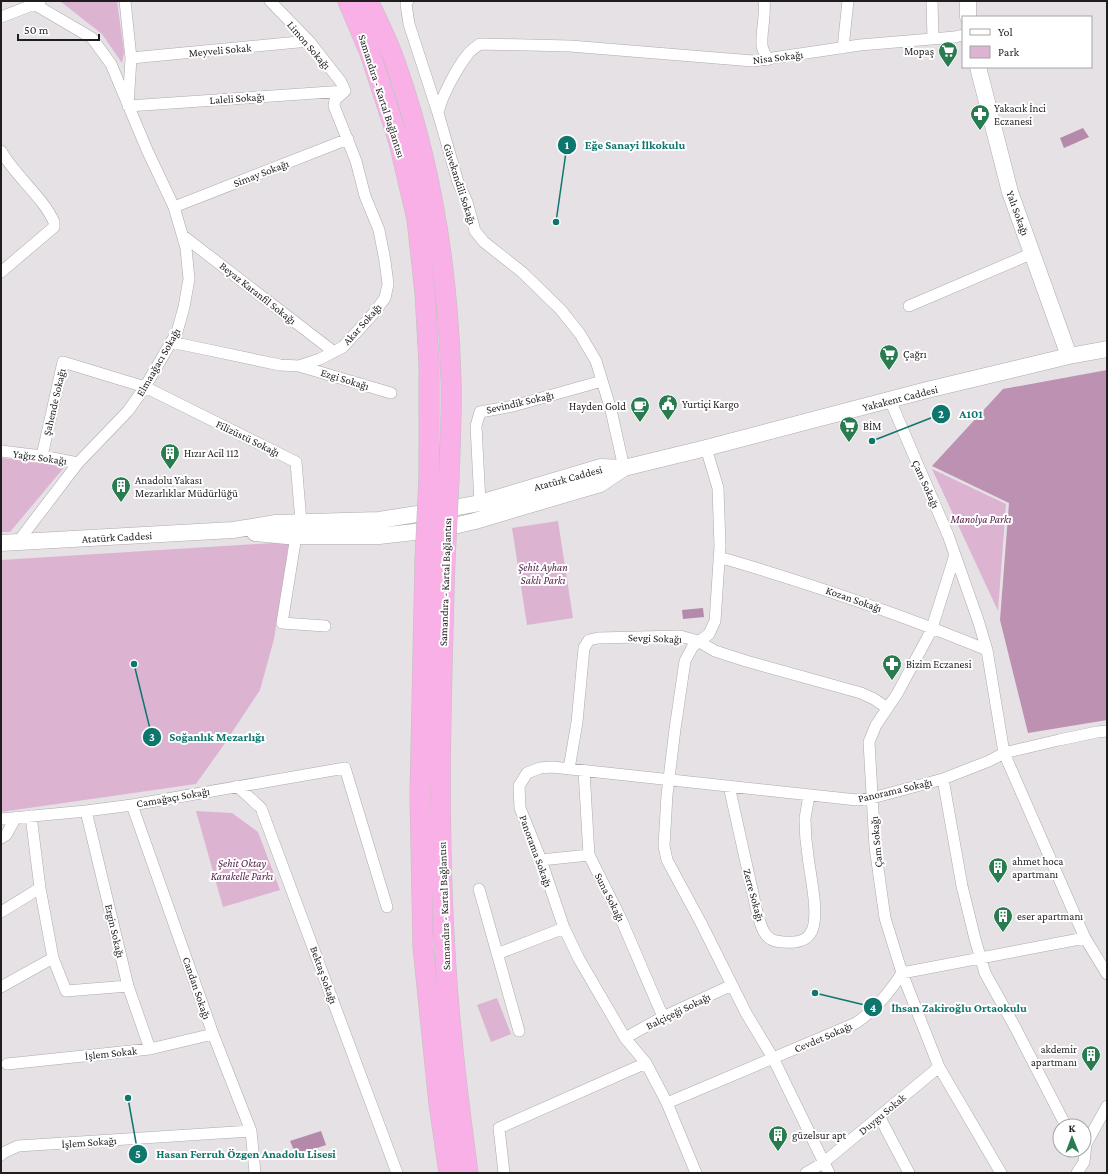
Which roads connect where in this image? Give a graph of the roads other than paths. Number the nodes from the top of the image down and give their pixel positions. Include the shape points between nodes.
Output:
1 (125, 1) edge
2 (270, 1) edge
3 (348, 1) edge
4 (368, 1) edge
5 (408, 1) edge
6 (764, 1) edge
7 (848, 1) edge
8 (932, 1) edge
9 (968, 1) edge
10 (36, 2) edge
11 (968, 16) edge
12 (1, 17) edge
13 (962, 35) edge
14 (933, 39) junction
15 (309, 41) junction
16 (843, 48) junction
17 (132, 58) junction
18 (767, 60) junction
19 (978, 68) edge
20 (345, 91) junction
21 (128, 106) junction
22 (438, 113) junction
23 (348, 139) junction
24 (1, 151) edge
25 (174, 206) junction
26 (182, 234) junction
27 (1033, 253) junction
28 (1, 272) edge
29 (909, 306) dead end
30 (171, 342) junction
31 (1107, 349) edge
32 (334, 352) junction
33 (1069, 356) junction
34 (299, 366) junction
35 (602, 381) junction
36 (145, 387) junction
37 (391, 393) dead end
38 (890, 400) junction
39 (706, 448) junction
40 (1, 451) edge
41 (42, 456) junction
42 (78, 463) junction
43 (624, 468) junction
44 (480, 503) junction
45 (298, 529) junction
46 (1, 543) edge
47 (17, 543) junction
48 (955, 555) junction
49 (719, 557) junction
50 (325, 626) dead end
51 (932, 627) junction
52 (698, 641) junction
53 (987, 650) junction
54 (887, 708) junction
55 (1107, 732) edge
56 (1004, 753) junction
57 (569, 769) junction
58 (584, 770) junction
59 (943, 778) junction
60 (669, 780) junction
61 (237, 786) junction
62 (729, 786) junction
63 (809, 795) junction
64 (872, 798) junction
65 (132, 805) junction
66 (86, 811) junction
67 (31, 816) junction
68 (16, 817) junction
69 (1, 819) edge
70 (1, 838) edge
71 (588, 855) junction
72 (541, 860) junction
73 (40, 888) junction
74 (479, 889) dead end
75 (387, 907) dead end
76 (1, 912) edge
77 (564, 928) junction
78 (1085, 938) junction
79 (497, 954) junction
80 (53, 958) junction
81 (980, 958) junction
82 (902, 973) junction
83 (1107, 974) edge
84 (128, 986) junction
85 (732, 986) junction
86 (1, 987) edge
87 (663, 1017) junction
88 (519, 1030) dead end
89 (213, 1034) junction
90 (625, 1038) junction
91 (150, 1049) junction
92 (773, 1058) junction
93 (646, 1063) junction
94 (7, 1064) dead end
95 (938, 1067) junction
96 (667, 1103) junction
97 (1107, 1106) edge
98 (879, 1116) junction
99 (1062, 1118) edge
100 (251, 1131) junction
101 (1, 1155) edge
102 (1082, 1158) edge
103 (1084, 1162) junction
104 (823, 1163) junction
105 (255, 1173) edge
106 (397, 1173) edge
107 (449, 1173) edge
108 (468, 1173) edge
109 (504, 1173) edge
110 (696, 1173) edge
111 (806, 1173) edge
112 (829, 1173) edge
113 (909, 1173) edge
114 (1001, 1173) edge
115 (1077, 1173) edge
116 (1087, 1173) edge

1 - 17 street
2 - 15 street, Limon Sokağı
3 - 107 highway, Samandıra - Kartal Bağlantısı, bridge via 370,53 399,142 417,219 425,293 429,364 429,478 420,796 423,947 439,1104
4 - 108 highway, Samandıra - Kartal Bağlantısı, bridge via 398,71 421,144 437,218 446,292 451,380 442,665 441,860 445,952 457,1091
5 - 22 street, Güvekandili Sokağı via 406,4 409,24
6 - 18 street via 762,46
7 - 16 street
8 - 14 street
9 - 11 street
10 - 12 street
10 - 21 street, Elmaağacı Sokağı via 92,38 111,64
13 - 14 street, Nisa Sokağı
14 - 16 street, Nisa Sokağı
15 - 17 street, Meyveli Sokak
15 - 20 street, Limon Sokağı
16 - 18 street, Nisa Sokağı
17 - 21 street
18 - 22 street, Nisa Sokağı via 570,46 480,44 468,52 440,104
19 - 27 street, Yalı Sokağı via 1010,192
20 - 21 street, Laleli Sokağı
20 - 23 street, Akar Sokağı via 335,100 334,106
21 - 25 street, Elmaağacı Sokağı
22 - 35 street, Güvekandili Sokağı via 475,231 484,242 522,272 561,310 580,334 596,361
23 - 25 street, Simay Sokağı
23 - 32 street, Akar Sokağı via 365,196 379,230 388,284 385,298 373,314
24 - 28 street via 54,222 54,227
25 - 26 street, Elmaağacı Sokağı
26 - 30 street, Elmaağacı Sokağı via 189,279 177,332
26 - 32 street, Beyaz Karanfil Sokağı
27 - 29 street
27 - 33 street, Yalı Sokağı
30 - 34 street, Akar Sokağı via 280,366
30 - 36 street, Elmaağacı Sokağı
31 - 33 street, Yakakent Caddesi
32 - 34 street, Akar Sokağı
33 - 38 street, Yakakent Caddesi
34 - 37 street, Ezgi Sokağı
35 - 43 street, Güvekandili Sokağı
35 - 44 street, Sevindik Sokağı via 513,406 480,412 476,426
36 - 41 street, Şahende Sokağı via 63,362
36 - 42 street, Elmaağacı Sokağı via 128,411
36 - 45 street, Filizüstü Sokağı via 296,462
38 - 39 street, Yakakent Caddesi
38 - 48 street, Çam Sokağı
39 - 43 street, Yakakent Caddesi
39 - 49 street via 718,488
40 - 41 street, Yağız Sokağı
41 - 42 street, Yağız Sokağı
42 - 47 street, Elmaağacı Sokağı
43 - 44 street, Atatürk Caddesi via 601,467
43 - 45 street, Atatürk Caddesi via 600,484 441,529 379,536
44 - 45 street, Atatürk Caddesi via 379,520
45 - 47 street, Atatürk Caddesi via 276,523 233,530
45 - 50 street via 282,623
46 - 47 street, Atatürk Caddesi
48 - 51 street, Çam Sokağı
48 - 53 street
49 - 51 street, Kozan Sokağı via 848,596
49 - 52 street via 715,621 709,634
51 - 53 street, Kozan Sokağı
51 - 54 street, Çam Sokağı via 901,687
52 - 54 street, Sevgi Sokağı via 715,651 746,661 861,693
52 - 57 street, Sevgi Sokağı via 680,636 589,640 584,648 577,722
52 - 60 street via 685,661
53 - 56 street
54 - 64 street, Çam Sokağı via 869,742
55 - 56 street, Panorama Sokağı
56 - 59 street, Panorama Sokağı
56 - 78 street
57 - 58 street, Panorama Sokağı
57 - 72 street, Panorama Sokağı via 540,768 527,773 519,786 520,808
58 - 60 street, Panorama Sokağı
58 - 71 street, Suna Sokağı
59 - 64 street, Panorama Sokağı
59 - 81 street via 962,886
60 - 62 street, Panorama Sokağı
60 - 85 street via 664,846 667,860
61 - 65 street, Camağaçı Sokağı
61 - 75 street, Camağaçı Sokağı via 345,768
61 - 106 street, Bektaş Sokağı via 261,808
62 - 63 street, Panorama Sokağı
62 - 63 street, Zerre Sokağı via 757,912 767,936 774,941 803,940 810,935 815,925 806,819
63 - 64 street, Panorama Sokağı via 857,800
64 - 82 street, Çam Sokağı via 875,847 885,918
65 - 66 street, Camağaçı Sokağı
65 - 89 street, Candan Sokağı
66 - 67 street, Camağaçı Sokağı
66 - 84 street, Ergin Sokağı
67 - 68 street, Camağaçı Sokağı
67 - 73 street
68 - 69 street, Camağaçı Sokağı
68 - 70 street via 6,835
71 - 72 street
71 - 87 street, Suna Sokağı via 621,919
72 - 77 street, Panorama Sokağı
73 - 76 street
73 - 80 street
74 - 79 street
77 - 79 street
77 - 90 street, Panorama Sokağı
78 - 81 street
78 - 83 street
79 - 88 street
80 - 84 street via 66,992
80 - 86 street
81 - 82 street
81 - 99 street via 985,973
82 - 92 street, Cevdet Sokağı via 883,999 856,1023
82 - 95 street, Çam Sokağı
84 - 91 street, Ergin Sokağı
85 - 87 street, Balçiçeği Sokağı
85 - 92 street
87 - 90 street, Balçiçeği Sokağı
89 - 91 street, İşlem Sokak
89 - 100 street, Candan Sokağı
90 - 93 street, Panorama Sokağı
91 - 94 street, İşlem Sokak
92 - 96 street, Cevdet Sokağı
92 - 104 street
93 - 96 street, Panorama Sokağı
93 - 109 street via 498,1128
95 - 98 street, Duygu Sokak
95 - 114 street, Çam Sokağı
96 - 110 street, Panorama Sokağı
97 - 103 street via 1086,1144
98 - 104 street, Duygu Sokak
98 - 113 street
100 - 101 street, İşlem Sokağı via 18,1146
100 - 105 street, Candan Sokağı
102 - 103 street
103 - 115 street
103 - 116 street
104 - 111 street, Duygu Sokak
104 - 112 street

